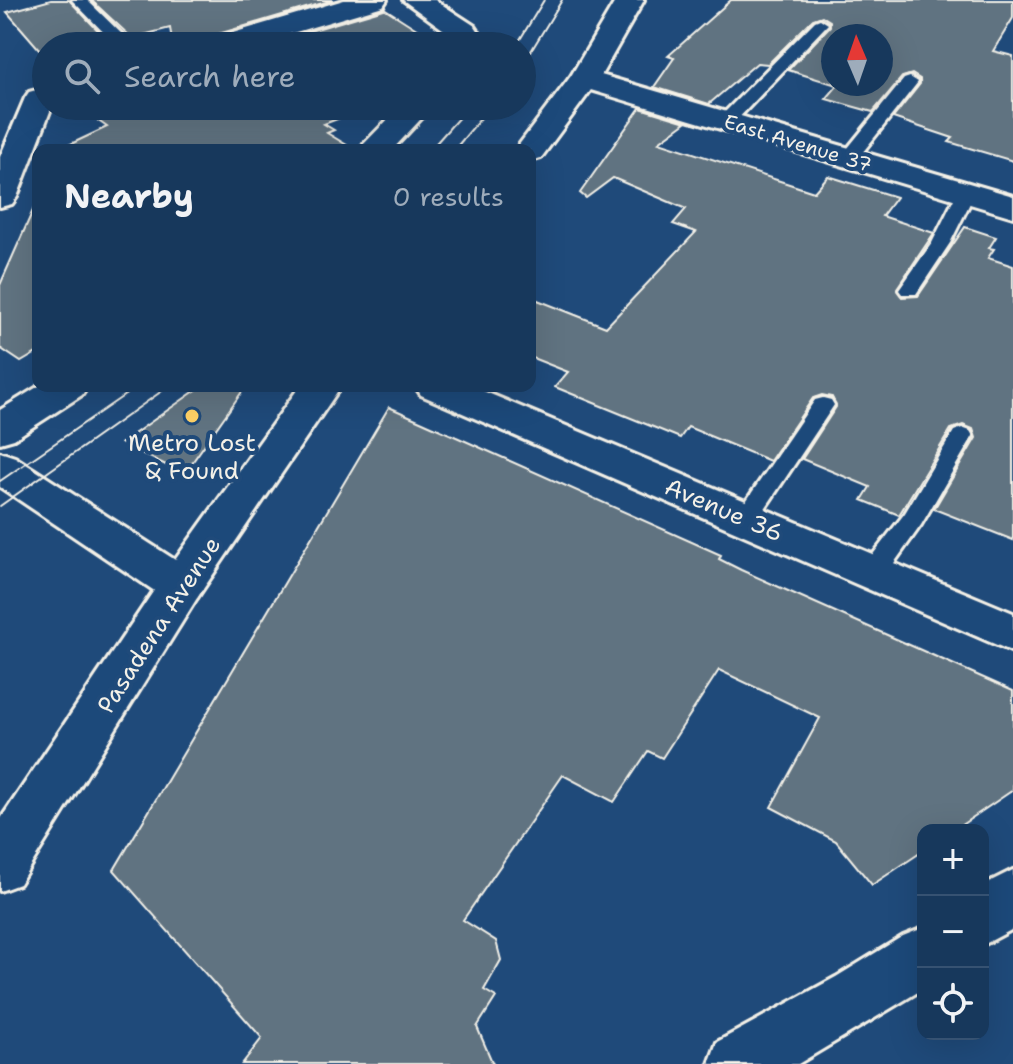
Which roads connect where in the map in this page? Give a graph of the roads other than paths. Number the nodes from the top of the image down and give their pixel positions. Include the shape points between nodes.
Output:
1 (79, 0) edge
2 (373, 0) edge
3 (417, 0) edge
4 (630, 0) edge
5 (820, 24) dead end
6 (112, 32) edge
7 (266, 32) edge
8 (465, 32) edge
9 (584, 79) junction
10 (910, 82) dead end
11 (32, 100) edge
12 (0, 110) edge
13 (33, 120) edge
14 (404, 120) edge
15 (726, 121) junction
16 (380, 144) edge
17 (535, 144) edge
18 (849, 158) junction
19 (966, 193) junction
20 (0, 197) edge
21 (1013, 207) edge
22 (909, 290) dead end
23 (59, 392) edge
24 (317, 392) edge
25 (449, 392) edge
26 (823, 405) dead end
27 (0, 429) edge
28 (962, 436) dead end
29 (0, 467) edge
30 (746, 519) junction
31 (873, 573) junction
32 (181, 586) junction
33 (1013, 633) edge
34 (0, 866) edge
35 (1013, 896) edge
36 (989, 914) edge
37 (917, 960) edge
38 (739, 1064) edge

1 - 6 lane
2 - 7 street
3 - 8 street
4 - 9 street
5 - 15 lane
9 - 15 street, East Avenue 37
9 - 17 street
10 - 18 lane
11 - 12 street
13 - 20 street
14 - 16 street
15 - 18 street, East Avenue 37
18 - 19 street, East Avenue 37
19 - 21 street, East Avenue 37
19 - 22 lane
23 - 27 street
24 - 32 street, Pasadena Avenue
25 - 30 street, Avenue 36
26 - 30 lane
28 - 31 lane via 913,519
29 - 32 street
30 - 31 street, Avenue 36
31 - 33 street, Avenue 36
32 - 34 street, Pasadena Avenue
35 - 36 street
37 - 38 street

